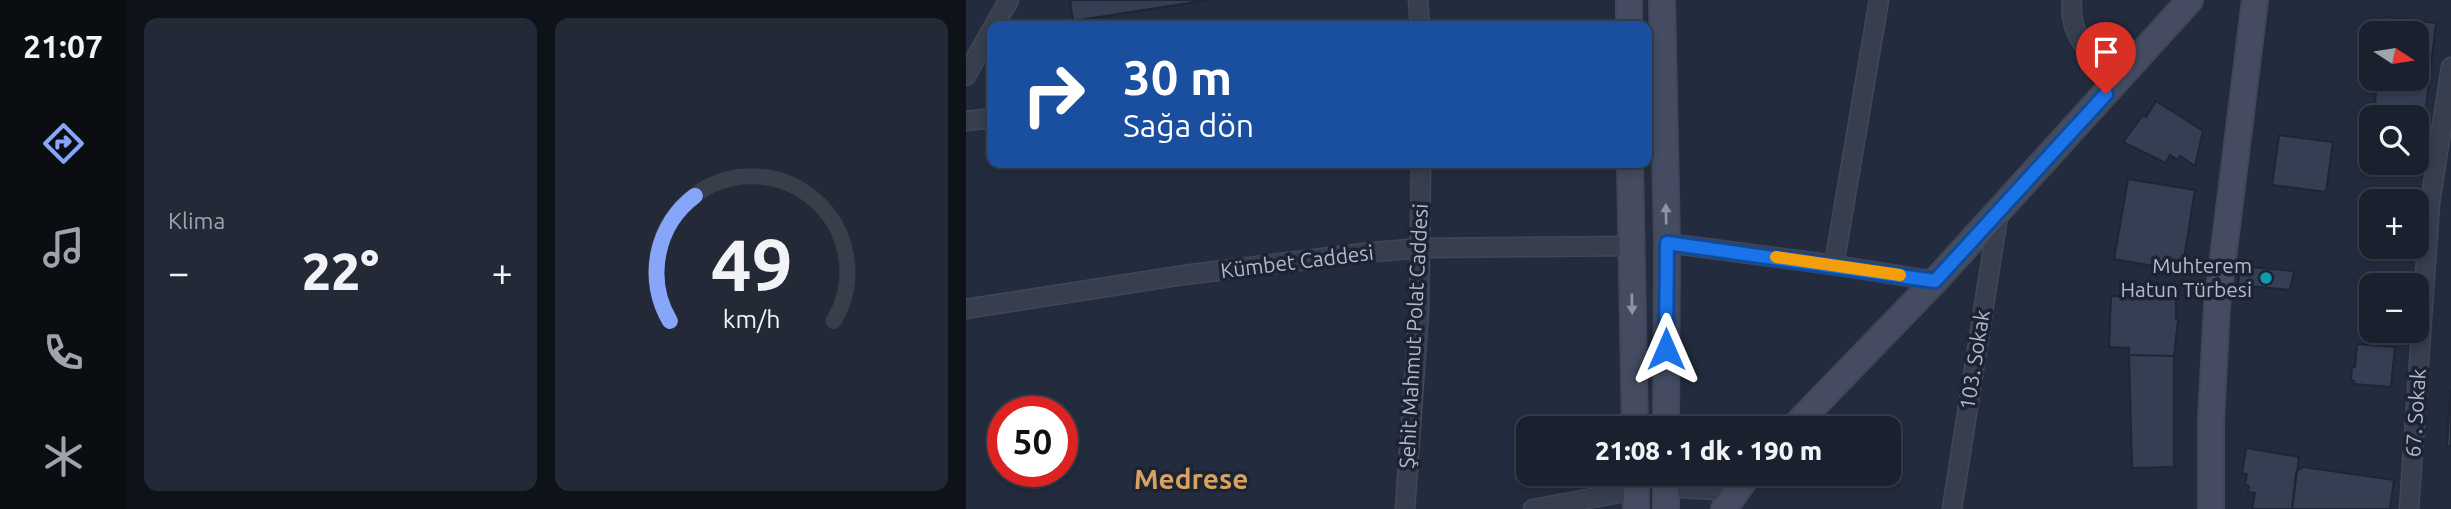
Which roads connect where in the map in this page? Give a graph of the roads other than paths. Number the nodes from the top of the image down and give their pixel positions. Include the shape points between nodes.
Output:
1 (1009, 0) edge
2 (1418, 0) edge
3 (1629, 0) edge
4 (1662, 0) edge
5 (1879, 0) edge
6 (2072, 0) edge
7 (2190, 0) edge
8 (2255, 0) edge
9 (997, 21) edge
10 (1420, 21) edge
11 (1629, 21) edge
12 (987, 38) edge
13 (2451, 67) edge
14 (2124, 74) junction
15 (966, 76) edge
16 (987, 119) edge
17 (966, 121) edge
18 (1421, 168) edge
19 (1630, 168) edge
20 (1999, 210) junction
21 (1667, 243) junction
22 (1631, 246) junction
23 (1420, 248) junction
24 (1834, 265) junction
25 (1935, 281) junction
26 (966, 309) edge
27 (1635, 416) edge
28 (1666, 416) edge
29 (1805, 416) edge
30 (1666, 490) edge
31 (1636, 491) edge
32 (1736, 491) edge
33 (1405, 509) edge
34 (1533, 509) edge
35 (1952, 509) edge
36 (2211, 509) edge
37 (2409, 509) edge

1 - 9 street
2 - 10 street
3 - 11 street
21 -> 4 street
5 - 24 street
6 - 14 street via 2074,29 2086,47
7 - 14 street
8 - 36 street via 2217,306
12 - 15 street
13 - 37 street, 67. Sokak via 2430,203
14 - 20 street
16 - 17 street
18 - 23 street, Şehit Mahmut Polat Caddesi
19 - 22 street
20 - 25 street
20 - 35 street, 103. Sokak
21 - 24 street
21 - 28 street
22 - 23 street, Kümbet Caddesi
22 -> 27 street
23 - 26 street, Kümbet Caddesi via 1184,275
23 - 33 street, Şehit Mahmut Polat Caddesi
24 - 25 street
25 - 29 street
30 - 32 street
31 - 34 street

